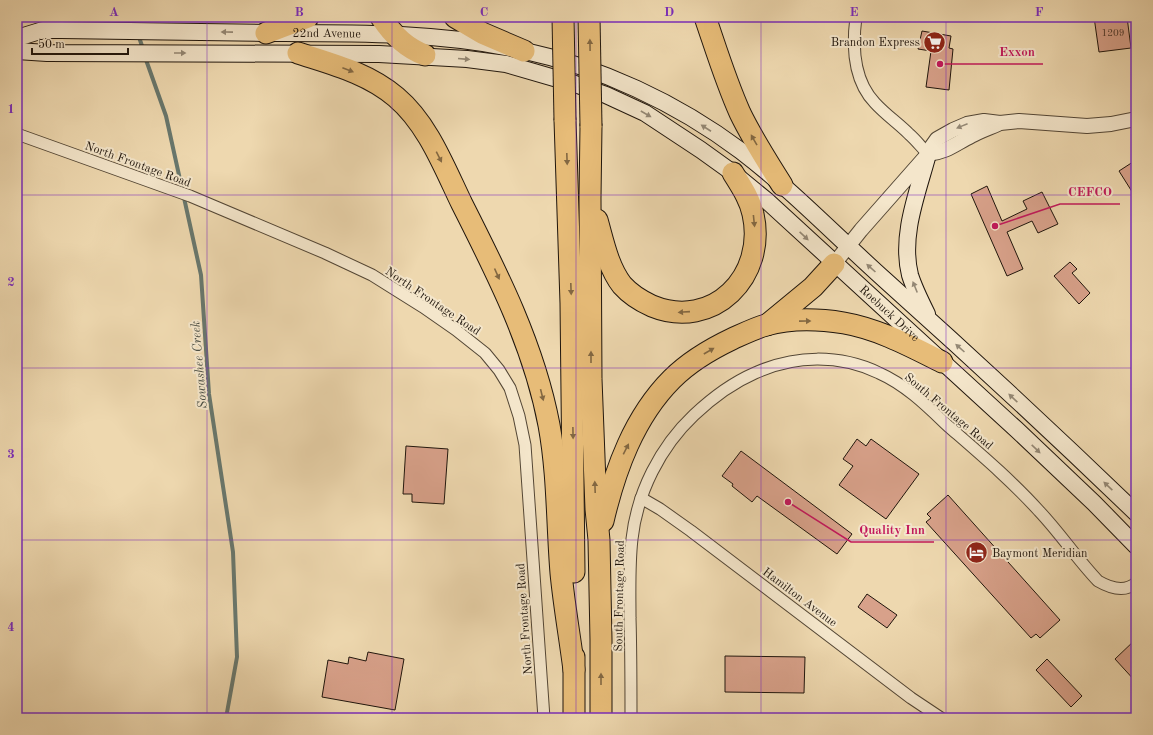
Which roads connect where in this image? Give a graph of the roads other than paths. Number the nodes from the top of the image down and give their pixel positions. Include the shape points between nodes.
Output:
1 (308, 17) edge
2 (381, 17) edge
3 (455, 17) edge
4 (563, 17) edge
5 (589, 17) edge
6 (705, 17) edge
7 (856, 17) edge
8 (266, 33) junction
9 (395, 35) junction
10 (17, 38) edge
11 (17, 51) edge
12 (524, 51) junction
13 (298, 53) junction
14 (425, 56) junction
15 (630, 87) joint
16 (624, 103) joint
17 (1136, 119) edge
18 (17, 134) edge
19 (928, 154) junction
20 (733, 173) junction
21 (782, 185) junction
22 (590, 198) junction
23 (848, 247) junction
24 (834, 264) junction
25 (932, 323) junction
26 (766, 325) junction
27 (942, 362) junction
28 (641, 498) junction
29 (1136, 513) edge
30 (599, 540) junction
31 (1136, 546) edge
32 (1136, 583) edge
33 (574, 670) junction
34 (544, 718) edge
35 (574, 718) edge
36 (601, 718) edge
37 (631, 718) edge
38 (941, 718) edge

1 - 8 highway
2 - 9 highway
3 - 12 highway via 482,33
4 -> 33 highway, bridge via 572,334
22 -> 5 highway, bridge
21 -> 6 highway via 740,112
7 - 19 street via 855,65 861,82 874,103 910,134
8 - 9 main road, 22nd Avenue
8 -> 10 main road, 22nd Avenue via 43,30
9 - 12 main road, 22nd Avenue via 480,42
9 - 14 highway via 404,44
11 -> 13 main road, 22nd Avenue
12 - 15 main road, 22nd Avenue via 596,73
13 - 14 main road, 22nd Avenue
13 -> 33 highway via 377,83 412,113 428,135 499,279 532,361 549,426 561,574
14 -> 16 main road, 22nd Avenue via 506,64 575,84
21 -> 15 main road, Roebuck Drive via 704,126
16 -> 20 main road, Roebuck Drive via 645,113
17 - 19 street via 1087,126 984,121 967,124 937,139
18 - 34 street, North Frontage Road via 183,194 372,275 423,307 486,354 510,388 525,445
19 - 23 street
25 -> 19 main road via 914,287 907,252 910,222
20 -> 22 highway via 750,204 753,215 755,241 749,267 742,280 727,296 715,304 690,312 668,311 644,302 621,284 609,258
20 -> 24 main road, Roebuck Drive via 766,200
21 - 23 main road, Roebuck Drive
30 -> 22 highway via 592,386
23 - 24 street
25 -> 23 main road, Roebuck Drive
24 - 26 highway via 813,287
24 - 27 main road, Roebuck Drive
29 -> 25 main road, Roebuck Drive
26 -> 27 highway via 814,320 846,324 872,331
30 -> 26 highway via 612,486 624,452 659,393 673,378 704,354 744,333
27 -> 31 main road, Roebuck Drive
28 - 32 street, South Frontage Road via 663,452 682,426 726,388 767,367 813,358 834,360 856,364 879,373 915,396 1039,510 1098,581 1108,587 1120,589
28 - 37 street, South Frontage Road via 632,538 630,564
28 - 38 street, Hamilton Avenue via 691,531
36 -> 30 highway
33 - 35 highway

